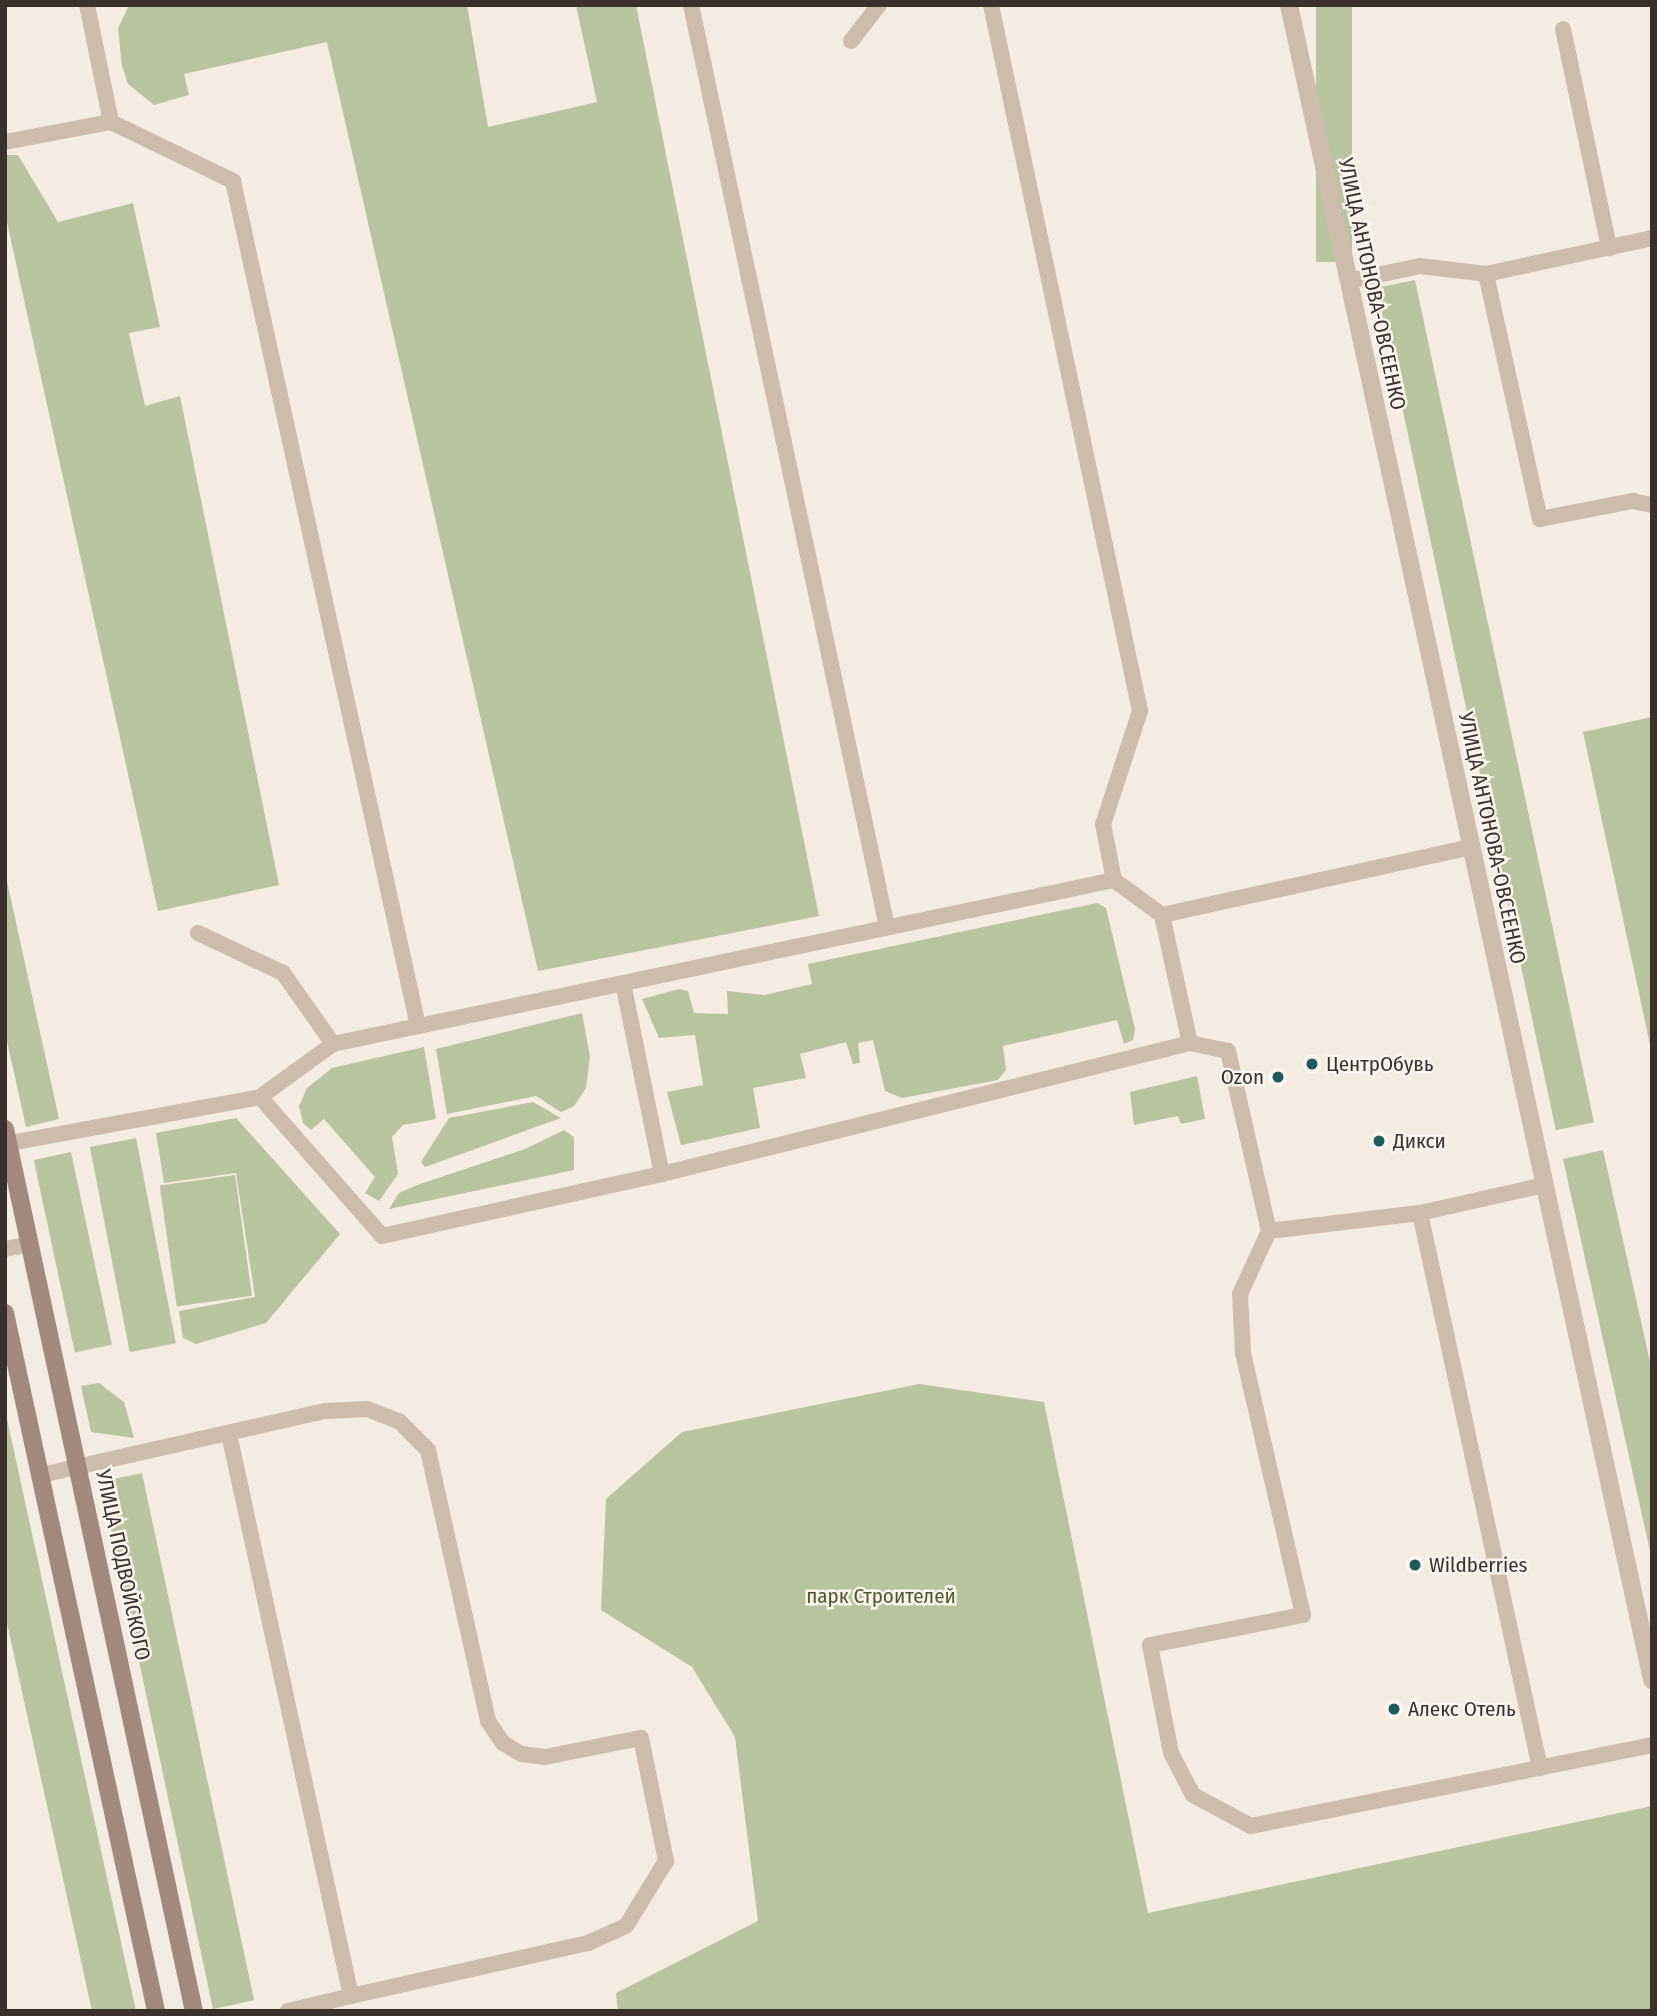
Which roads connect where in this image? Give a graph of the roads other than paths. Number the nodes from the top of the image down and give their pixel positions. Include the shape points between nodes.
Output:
1 (87, 5) edge
2 (691, 5) edge
3 (879, 5) edge
4 (991, 5) edge
5 (1289, 5) edge
6 (1563, 29) dead end
7 (852, 41) dead end
8 (111, 122) junction
9 (5, 142) edge
10 (1652, 238) edge
11 (1609, 248) junction
12 (1486, 274) junction
13 (1349, 281) junction
14 (1652, 505) edge
15 (1471, 847) junction
16 (1114, 880) junction
17 (1162, 915) junction
18 (887, 927) junction
19 (198, 933) dead end
20 (623, 983) junction
21 (418, 1026) junction
22 (1190, 1043) junction
23 (333, 1044) junction
24 (260, 1097) junction
25 (6, 1139) edge
26 (662, 1174) junction
27 (1544, 1185) junction
28 (1420, 1213) junction
29 (1269, 1231) junction
30 (30, 1244) junction
31 (5, 1249) edge
32 (5, 1312) edge
33 (229, 1434) junction
34 (79, 1467) junction
35 (41, 1475) junction
36 (1652, 1680) edge
37 (1652, 1745) edge
38 (1540, 1768) junction
39 (351, 1996) junction
40 (156, 2011) edge
41 (194, 2011) edge
42 (288, 2011) edge

1 - 8 lane
2 - 18 lane
3 - 7 lane
4 - 16 lane via 1140,711 1103,824
5 - 13 street, УЛИЦА АНТОНОВА-ОВСЕЕНКО
6 - 11 lane
8 - 9 lane
8 - 21 lane via 233,181
10 - 11 lane
11 - 12 lane
12 - 13 lane via 1420,266
12 - 14 lane via 1540,519 1633,501
13 - 15 street, УЛИЦА АНТОНОВА-ОВСЕЕНКО
15 - 17 lane
15 - 27 street, УЛИЦА АНТОНОВА-ОВСЕЕНКО
16 - 17 lane
16 - 18 lane
17 - 22 lane
18 - 20 lane
19 - 23 lane via 283,973
20 - 21 lane
20 - 26 lane
21 - 23 lane
22 - 26 lane
22 - 29 lane via 1228,1051
23 - 24 lane
24 - 25 lane
24 - 26 lane via 383,1236
25 - 30 street, УЛИЦА ПОДВОЙСКОГО
27 - 28 lane
27 - 36 street, УЛИЦА АНТОНОВА-ОВСЕЕНКО
28 - 29 lane
28 - 38 lane
29 - 38 lane via 1240,1294 1243,1353 1303,1615 1150,1645 1171,1753 1194,1795 1251,1826
30 - 31 lane
30 - 34 street, УЛИЦА ПОДВОЙСКОГО
32 - 35 street
33 - 34 lane
33 - 39 lane
33 - 39 lane via 326,1411 367,1409 399,1421 428,1450 488,1721 503,1743 521,1754 545,1757 641,1738 666,1861 626,1926 588,1943
34 - 35 lane
34 - 41 street, УЛИЦА ПОДВОЙСКОГО
35 - 40 street
37 - 38 lane
39 - 42 lane

